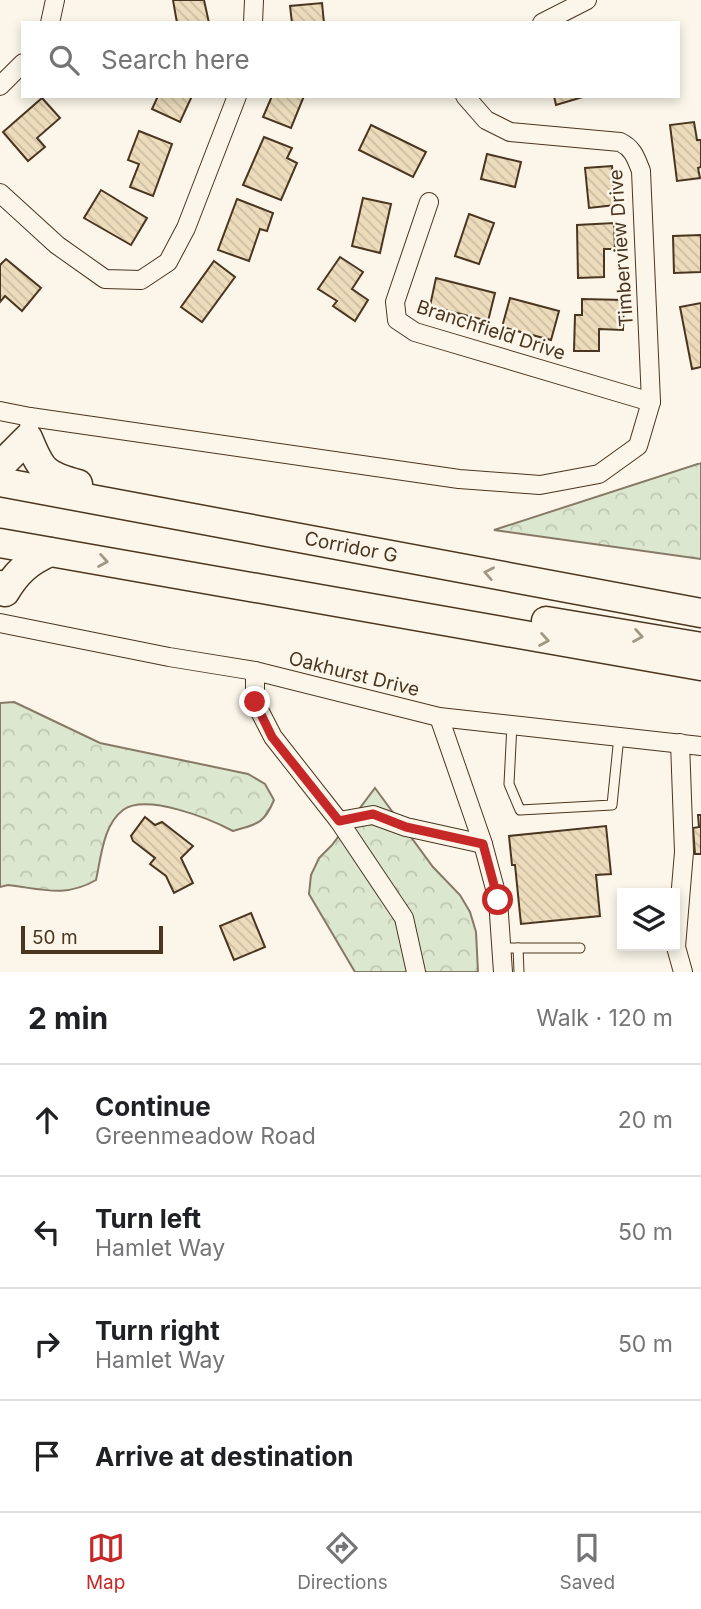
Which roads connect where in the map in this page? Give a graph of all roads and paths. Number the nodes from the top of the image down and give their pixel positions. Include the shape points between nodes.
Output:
1 (55, 0) edge
2 (254, 0) edge
3 (587, 0) edge
4 (50, 21) edge
5 (253, 21) edge
6 (546, 21) edge
7 (21, 65) edge
8 (0, 86) edge
9 (236, 98) edge
10 (467, 98) edge
11 (0, 193) edge
12 (429, 202) dead end
13 (651, 402) junction
14 (0, 411) edge
15 (29, 428) junction
16 (0, 466) edge
17 (0, 482) edge
18 (318, 541) junction
19 (0, 543) edge
20 (50, 552) junction
21 (188, 576) junction
22 (2, 588) edge
23 (701, 613) edge
24 (0, 623) edge
25 (701, 647) edge
26 (701, 666) edge
27 (255, 671) junction
28 (439, 717) junction
29 (512, 724) junction
30 (619, 736) junction
31 (680, 743) junction
32 (701, 747) edge
33 (339, 821) junction
34 (483, 844) junction
35 (510, 948) junction
36 (580, 948) dead end
37 (415, 972) edge
38 (503, 972) edge
39 (519, 972) edge
40 (683, 972) edge

1 - 4 street
2 - 5 street
3 - 6 street
7 - 8 street
9 - 11 street via 186,228 168,262 141,280 105,279 57,246
10 - 13 street, Timberview Drive via 486,120 510,132 630,146 641,171
12 - 13 street, Branchfield Drive via 396,302 397,320 415,332
13 - 15 street via 638,446 599,474 540,485
14 - 15 street
15 - 16 highway
15 - 18 highway via 38,462 53,477 232,516
17 - 18 highway, Corridor G
23 -> 18 highway, Corridor G
19 - 20 highway
20 -> 21 highway
20 - 22 highway via 31,560
21 -> 25 highway via 212,563
21 -> 26 highway
22 - 24 street
24 - 27 street, Oakhurst Drive
27 - 28 street, Oakhurst Drive
27 - 33 street via 255,702 272,737
28 - 29 street, Oakhurst Drive
28 - 34 street
29 - 30 street, Oakhurst Drive
29 - 30 lane via 509,784 520,810 611,805
30 - 31 street, Oakhurst Drive
31 - 32 street, Oakhurst Drive
31 - 40 street via 684,852 676,947
33 - 34 street via 373,814 406,827
33 - 37 street via 404,918
34 - 35 street
35 - 36 lane
35 - 38 street
35 - 39 lane

